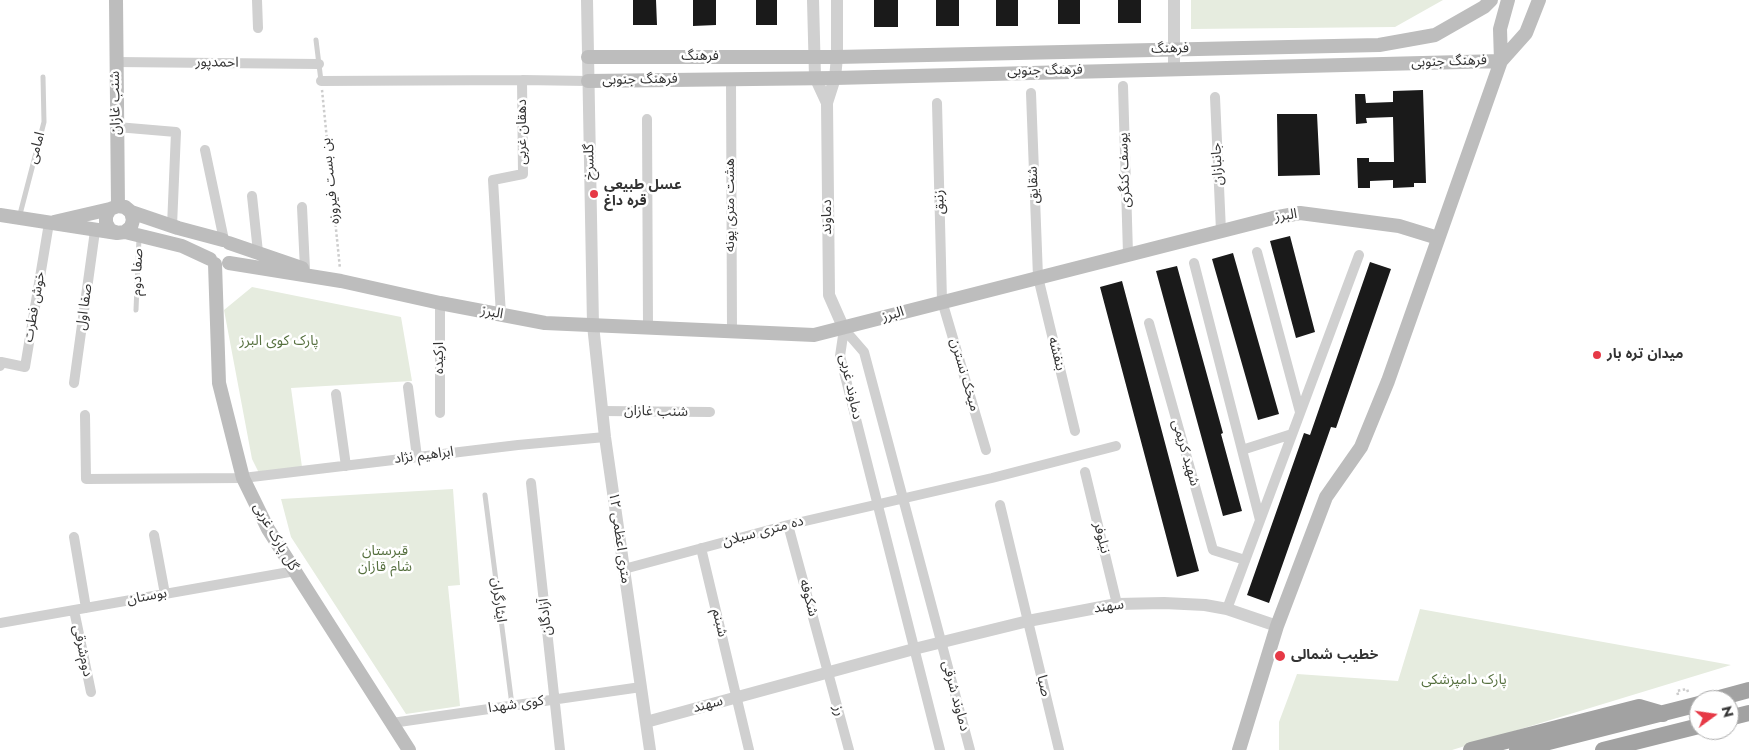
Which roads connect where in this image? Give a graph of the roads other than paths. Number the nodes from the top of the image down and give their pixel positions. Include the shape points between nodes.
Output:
1 (116, 0) edge
2 (257, 0) edge
3 (587, 0) edge
4 (812, 0) edge
5 (837, 0) edge
6 (1174, 0) edge
7 (1490, 0) edge
8 (1508, 0) edge
9 (1540, 0) edge
10 (258, 28) dead end
11 (316, 40) dead end
12 (1173, 49) junction
13 (588, 57) junction
14 (813, 58) junction
15 (837, 58) junction
16 (1501, 61) junction
17 (116, 62) junction
18 (319, 64) junction
19 (1174, 68) junction
20 (43, 76) dead end
21 (815, 77) junction
22 (835, 78) junction
23 (731, 79) junction
24 (522, 80) junction
25 (321, 81) joint
26 (588, 81) junction
27 (1123, 86) dead end
28 (1031, 93) dead end
29 (1214, 97) dead end
30 (828, 103) junction
31 (937, 103) dead end
32 (647, 119) dead end
33 (116, 127) junction
34 (205, 150) dead end
35 (252, 196) dead end
36 (114, 207) junction
37 (302, 207) dead end
38 (131, 212) junction
39 (0, 215) edge
40 (19, 218) junction
41 (49, 223) junction
42 (172, 226) junction
43 (95, 231) junction
44 (1221, 231) junction
45 (121, 233) junction
46 (140, 235) junction
47 (1438, 238) junction
48 (226, 241) junction
49 (258, 252) junction
50 (1257, 252) dead end
51 (1128, 254) junction
52 (1359, 255) dead end
53 (219, 263) junction
54 (1194, 263) dead end
55 (305, 269) junction
56 (1038, 277) junction
57 (341, 280) junction
58 (942, 301) junction
59 (440, 303) junction
60 (136, 310) dead end
61 (501, 315) junction
62 (1149, 323) dead end
63 (594, 324) junction
64 (648, 328) junction
65 (844, 329) junction
66 (732, 332) junction
67 (0, 362) edge
68 (0, 366) edge
69 (74, 383) dead end
70 (408, 387) dead end
71 (336, 394) dead end
72 (602, 411) junction
73 (710, 412) dead end
74 (1300, 412) junction
75 (440, 413) dead end
76 (84, 414) dead end
77 (1075, 432) dead end
78 (1292, 434) junction
79 (605, 437) junction
80 (1116, 446) dead end
81 (986, 450) dead end
82 (1242, 450) junction
83 (416, 457) junction
84 (346, 466) junction
85 (1085, 472) dead end
86 (243, 478) junction
87 (531, 483) dead end
88 (485, 495) dead end
89 (904, 498) junction
90 (878, 503) junction
91 (1000, 505) dead end
92 (1260, 520) junction
93 (788, 525) junction
94 (154, 535) dead end
95 (74, 537) dead end
96 (701, 548) junction
97 (1245, 560) junction
98 (624, 569) junction
99 (295, 571) junction
100 (165, 594) junction
101 (1116, 604) junction
102 (86, 608) junction
103 (1227, 609) junction
104 (74, 610) junction
105 (1028, 621) junction
106 (0, 623) edge
107 (1278, 626) junction
108 (941, 642) junction
109 (914, 649) junction
110 (828, 672) junction
111 (641, 687) junction
112 (91, 692) dead end
113 (736, 698) junction
114 (555, 699) junction
115 (512, 705) junction
116 (1689, 707) edge
117 (1663, 714) junction
118 (646, 722) junction
119 (392, 723) junction
120 (1689, 728) edge
121 (1667, 734) junction
122 (409, 750) edge
123 (560, 750) edge
124 (650, 750) edge
125 (749, 750) edge
126 (848, 750) edge
127 (940, 750) edge
128 (970, 750) edge
129 (1059, 750) edge
130 (1239, 750) edge
131 (1471, 750) edge
132 (1517, 750) edge
133 (1603, 750) edge
134 (1633, 750) edge

1 - 17 main road, شنب غازان
2 - 10 street
3 - 13 street, گلسرخ
4 - 14 street
5 - 15 street
6 - 12 street
7 - 12 main road, فرهنگ via 1484,7 1435,36 1379,45
8 - 16 main road via 1500,29
9 - 16 main road via 1526,33
11 - 18 lane
12 - 15 main road, فرهنگ
12 - 19 street
13 - 14 main road, فرهنگ
13 - 26 street, گلسرخ
14 - 15 main road, فرهنگ
14 - 21 street
15 - 22 street
16 - 19 main road, فرهنگ جنوبی
16 - 47 main road
17 - 18 street, احمدپور
17 - 33 main road, شنب غازان
18 - 25 lane
19 - 22 main road, فرهنگ جنوبی
20 - 40 lane, امامی via 44,122
21 - 22 main road, فرهنگ جنوبی
21 - 23 main road, فرهنگ جنوبی
21 - 30 street
22 - 30 street
23 - 26 main road, فرهنگ جنوبی
23 - 66 street, هشت متری پونه
24 - 25 street
24 - 26 street, دهقان غربی
24 - 61 street, دهقان غربی via 523,174 493,180
26 - 63 street, گلسرخ
27 - 51 street, یوسف کنگری
28 - 56 street, شقایق
29 - 44 street, جانبازان
30 - 65 street, دماوند via 829,296
31 - 58 street, زنبق
32 - 64 street
33 - 36 main road, شنب غازان
33 - 42 street via 176,132
34 - 48 street
35 - 49 street
36 - 38 main road via 125,207
36 - 41 main road
36 - 45 main road via 106,216 106,223 110,230
37 - 55 street
38 - 42 main road, البرز
38 - 45 main road via 131,227
39 - 40 main road, البرز
40 - 41 main road, البرز
41 - 43 main road, البرز
41 - 67 street, خوش فطرت via 24,367
42 - 48 main road, البرز
43 - 45 main road, البرز
43 - 69 street, صفا اول
44 - 47 main road, البرز via 1300,213 1400,226
44 - 51 main road, البرز
45 - 46 main road, البرز
46 - 53 main road, البرز via 182,246
46 - 60 lane, صفا دوم
47 - 107 main road via 1388,381 1361,447 1326,497
48 - 49 main road, البرز
48 - 53 main road via 233,249 233,256
48 - 53 main road via 215,240 210,245 208,252
49 - 55 main road, البرز
50 - 74 street
51 - 56 main road, البرز
52 - 74 street
53 - 57 main road, البرز
53 - 86 main road, گل پارک غربی via 215,297 219,383
54 - 82 street
55 - 57 main road, البرز
56 - 58 main road, البرز
56 - 77 street, بنفشه
57 - 59 main road, البرز
58 - 65 main road, البرز
58 - 81 street, میخک نسترن
59 - 61 main road, البرز
59 - 75 street, ارکیده
61 - 63 main road, البرز via 545,323
62 - 97 street, شهید کریمی via 1212,550
63 - 64 main road, البرز
63 - 72 street, ۱۲ متری اعظمی
64 - 66 main road, البرز
65 - 66 main road, البرز via 814,335
65 - 89 street, دماوند غربی via 864,352
65 - 90 street, دماوند غربی via 840,356
67 - 68 street
70 - 83 street
71 - 84 street
72 - 73 street, شنب غازان
72 - 79 street, ۱۲ متری اعظمی
74 - 78 street
76 - 86 street, ابراهیم نژاد via 86,480
78 - 82 street
78 - 92 street
79 - 83 street, ابراهیم نژاد
79 - 98 street, ۱۲ متری اعظمی
80 - 89 street, ده متری سبلان
82 - 92 street
83 - 84 street, ابراهیم نژاد
84 - 86 street, ابراهیم نژاد
85 - 101 street, نیلوفر
86 - 99 main road, گل پارک غربی via 268,529
87 - 114 street, آزادگان
88 - 115 lane, ایثارگران
89 - 90 street, ده متری سبلان
89 - 108 street, دماوند غربی
90 - 93 street, ده متری سبلان
90 - 109 street, دماوند غربی
91 - 105 street
92 - 97 street
93 - 96 street, ده متری سبلان
93 - 110 street, شکوفه
94 - 100 street
95 - 102 street
96 - 98 street, ده متری سبلان
96 - 113 street, شبنم
97 - 103 street
98 - 111 street, ۱۲ متری اعظمی
99 - 100 street, بوستان
99 - 119 main road, گل پارک غربی
100 - 102 street, بوستان
101 - 103 street, سهند via 1164,602
101 - 105 street, سهند
102 - 104 street, بوستان
103 - 107 street, سهند
104 - 106 street, بوستان
104 - 112 street, دوم‌شرقی
105 - 108 street, سهند
105 - 129 street, صبا
107 - 130 main road
108 - 109 street, سهند
108 - 128 street, دماوند شرقی
109 - 110 street, سهند
109 - 127 street, دماوند شرقی
110 - 113 street, سهند
110 - 126 street, رز
111 - 114 street, کوی شهدا
111 - 118 street, ۱۲ متری اعظمی
113 - 118 street, سهند
113 - 125 street
114 - 115 street, کوی شهدا
114 - 123 street, آزادگان
115 - 119 street, کوی شهدا
116 - 117 highway
117 - 131 highway via 1639,707
117 - 132 highway
118 - 124 street, ۱۲ متری اعظمی
119 - 122 main road, گل پارک غربی
120 - 121 highway
121 - 133 highway
121 - 134 highway via 1649,746

